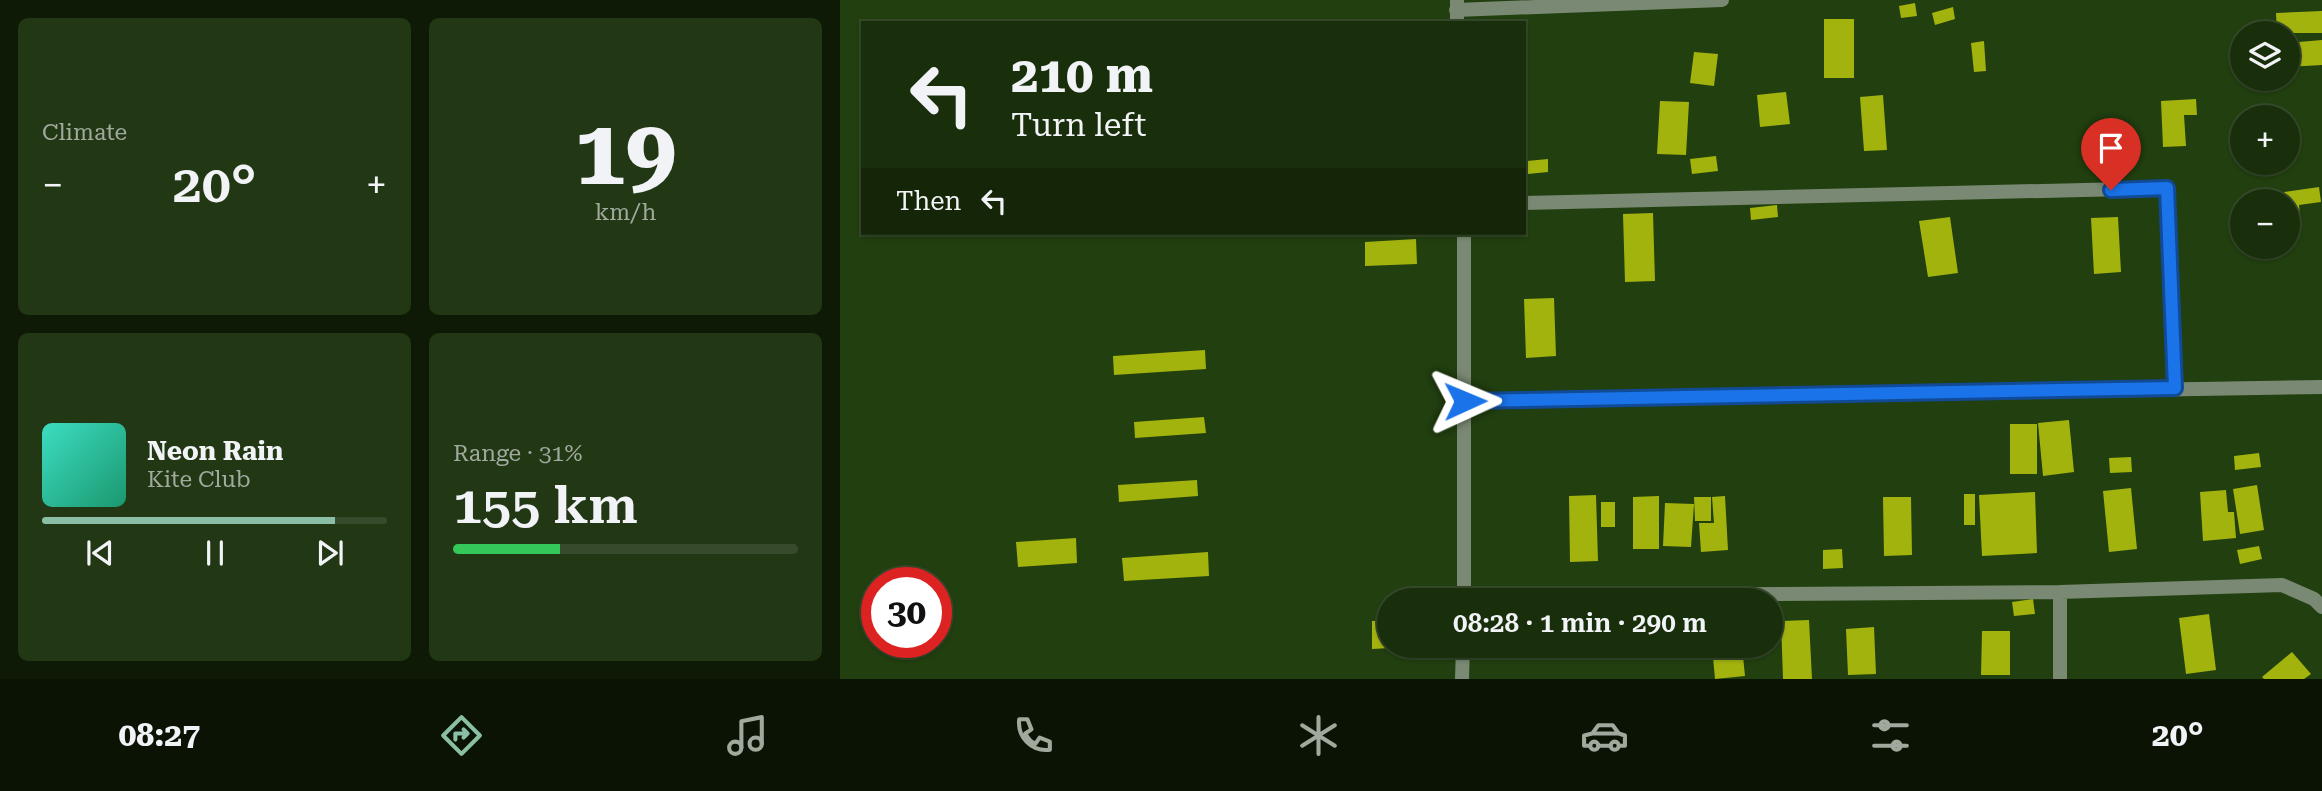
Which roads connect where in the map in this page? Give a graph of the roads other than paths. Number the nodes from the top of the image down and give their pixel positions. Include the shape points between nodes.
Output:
1 (1722, 0) edge
2 (1456, 11) edge
3 (1526, 203) edge
4 (1464, 235) edge
5 (2322, 387) edge
6 (2175, 388) junction
7 (1465, 401) junction
8 (1465, 588) edge
9 (2060, 592) junction
10 (1783, 595) edge
11 (2322, 607) edge
12 (1463, 658) edge
13 (1462, 679) edge
14 (2060, 679) edge

1 - 2 street
3 - 6 street via 2167,188
4 - 7 street
5 - 6 street
6 - 7 street
7 - 8 street
9 - 10 street
9 - 11 street via 2283,585
9 - 14 street
12 - 13 street

